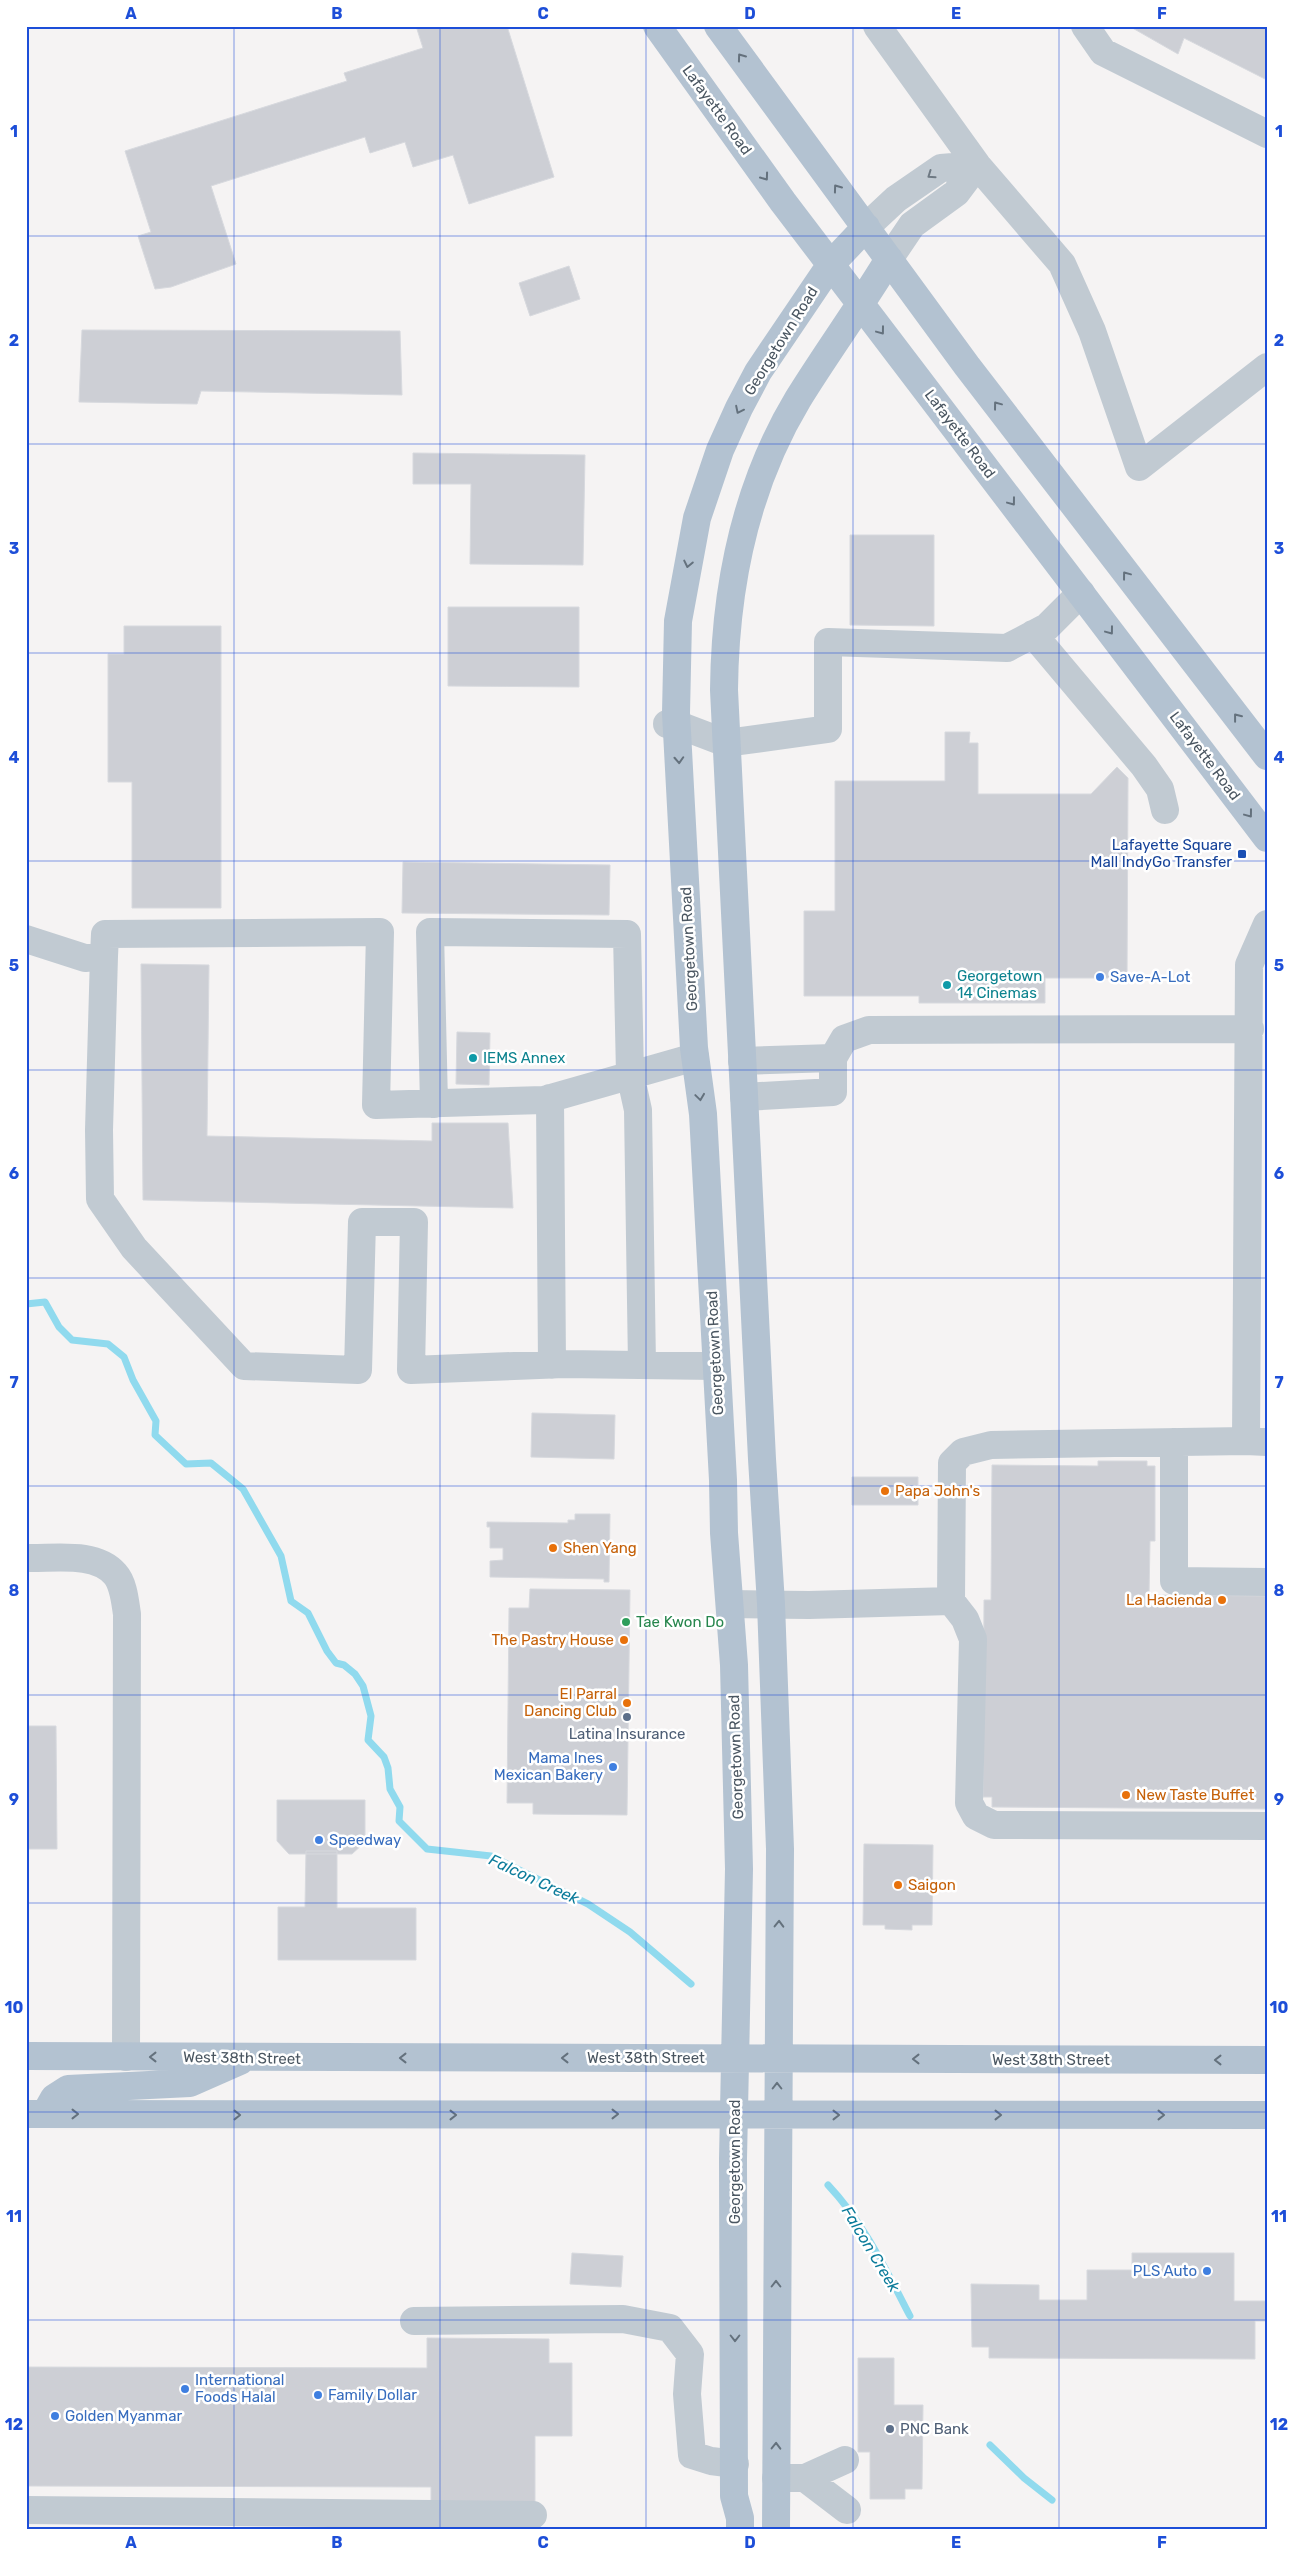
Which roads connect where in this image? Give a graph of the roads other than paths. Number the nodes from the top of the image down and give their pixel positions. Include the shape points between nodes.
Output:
1 (657, 26) edge
2 (718, 26) edge
3 (877, 26) edge
4 (1085, 26) edge
5 (1267, 134) edge
6 (977, 165) junction
7 (866, 227) junction
8 (889, 259) junction
9 (831, 264) junction
10 (861, 304) junction
11 (1267, 367) edge
12 (1081, 593) junction
13 (1034, 634) junction
14 (672, 724) junction
15 (726, 743) junction
16 (1267, 756) edge
17 (1165, 810) dead end
18 (1267, 838) edge
19 (1267, 924) edge
20 (26, 939) edge
21 (104, 956) junction
22 (1267, 979) edge
23 (1250, 1020) junction
24 (695, 1056) junction
25 (833, 1058) junction
26 (742, 1062) junction
27 (630, 1074) junction
28 (550, 1098) junction
29 (744, 1098) junction
30 (434, 1104) junction
31 (552, 1365) junction
32 (642, 1365) junction
33 (715, 1366) junction
34 (1257, 1441) edge
35 (1174, 1442) junction
36 (26, 1558) edge
37 (1267, 1582) edge
38 (951, 1601) junction
39 (730, 1604) junction
40 (771, 1604) junction
41 (1267, 1826) edge
42 (26, 2056) edge
43 (126, 2057) junction
44 (248, 2057) junction
45 (736, 2058) junction
46 (777, 2059) junction
47 (1267, 2060) edge
48 (36, 2114) edge
49 (734, 2114) junction
50 (1264, 2114) edge
51 (777, 2115) junction
52 (414, 2321) dead end
53 (845, 2460) dead end
54 (735, 2464) junction
55 (776, 2478) junction
56 (805, 2478) junction
57 (26, 2510) edge
58 (847, 2510) dead end
59 (533, 2515) dead end
60 (740, 2530) edge
61 (776, 2530) edge

1 -> 9 main road, Lafayette Road
7 -> 2 main road
3 - 6 street
4 - 5 street via 1103,52
6 -> 7 street via 941,168 896,199
6 - 8 street via 956,192 912,225
6 - 11 street via 1062,264 1092,331 1140,467
7 - 8 main road
7 - 9 main road, Georgetown Road
8 - 10 main road
16 -> 8 main road
9 - 10 main road, Lafayette Road
9 -> 14 main road, Georgetown Road via 758,372 720,450 708,484 697,518 678,621
10 -> 12 main road, Lafayette Road
10 - 15 main road via 793,409 762,474 746,523 735,565 724,646
12 - 13 street via 1048,628
12 -> 18 main road, Lafayette Road
13 - 15 street via 1007,648 828,642 828,729
13 - 17 street via 1144,766 1160,789
14 - 15 street
14 -> 24 main road, Georgetown Road
15 - 26 main road
19 - 23 street via 1249,965
20 - 21 street via 86,958
21 - 30 street via 105,934 380,932 376,1104
21 - 31 street via 100,1199 134,1248 244,1366 358,1370 362,1222 414,1222 411,1370
22 - 23 street
23 - 25 street via 869,1030 844,1038
23 - 34 street
24 - 27 street
24 -> 33 main road, Georgetown Road via 703,1114
25 - 26 street
25 - 29 street via 834,1092
26 - 29 main road
27 - 28 street
27 - 30 street via 626,934 430,932
27 - 32 street via 638,1110
28 - 30 street
28 - 31 street
29 - 40 main road
31 - 32 street
32 - 33 street
33 - 39 main road, Georgetown Road
34 - 35 street
35 - 37 street via 1174,1581
35 - 38 street via 991,1445 964,1452 952,1463
36 - 43 street via 84,1559 103,1564 116,1575 123,1591 127,1614
38 - 40 street
38 - 41 street via 965,1619 973,1639 969,1803 976,1816 994,1825
39 - 40 street
39 - 45 main road, Georgetown Road via 739,1869
46 -> 40 main road via 780,1849
42 - 43 main road, West 38th Street
44 -> 43 main road, West 38th Street
45 -> 44 main road, West 38th Street
44 - 48 main road via 190,2083 68,2089
45 - 46 main road, West 38th Street
45 - 49 main road, Georgetown Road
47 -> 46 main road, West 38th Street
51 -> 46 main road
48 -> 49 main road
49 - 51 main road
49 -> 54 main road, Georgetown Road
51 -> 50 main road
55 -> 51 main road
52 - 54 street via 623,2319 670,2328 690,2354 687,2394 692,2455
53 - 56 street
54 - 60 main road, Georgetown Road via 734,2496
55 - 56 street
55 - 61 main road
56 - 58 street
57 - 59 street

